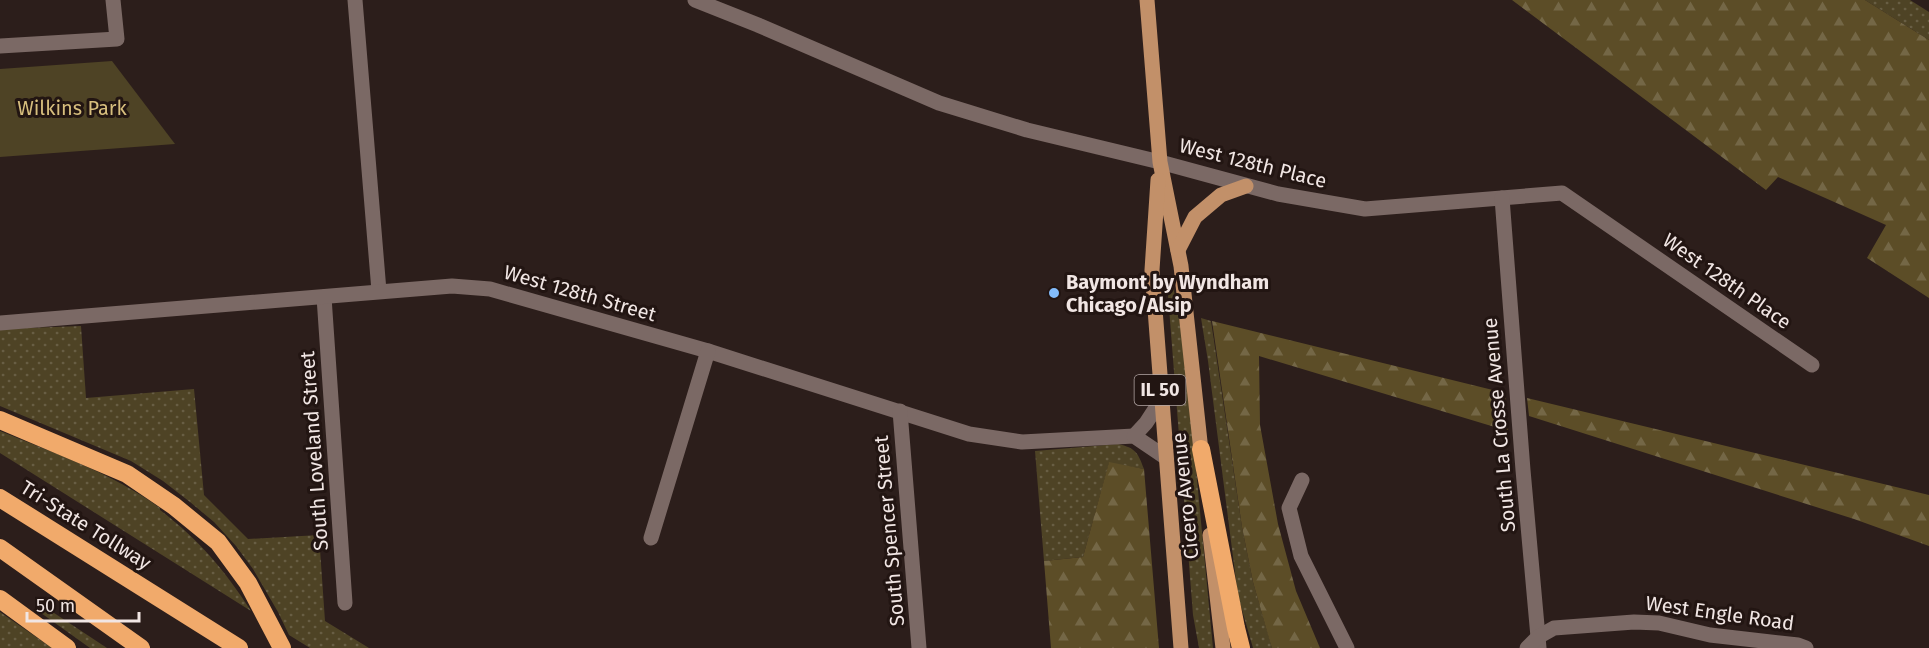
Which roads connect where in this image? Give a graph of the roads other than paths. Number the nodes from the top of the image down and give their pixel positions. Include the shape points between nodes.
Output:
1 (113, 0) edge
2 (355, 0) edge
3 (695, 0) edge
4 (1148, 0) edge
5 (0, 46) edge
6 (1160, 162) junction
7 (1246, 186) junction
8 (1502, 198) junction
9 (1178, 250) junction
10 (379, 291) junction
11 (324, 297) junction
12 (0, 322) edge
13 (708, 351) junction
14 (1812, 365) dead end
15 (1161, 400) junction
16 (900, 411) junction
17 (0, 420) edge
18 (1134, 436) junction
19 (1201, 449) junction
20 (1166, 457) junction
21 (1302, 480) dead end
22 (0, 498) edge
23 (651, 538) dead end
24 (0, 548) edge
25 (0, 599) edge
26 (345, 603) dead end
27 (1539, 642) edge
28 (67, 648) edge
29 (141, 648) edge
30 (239, 648) edge
31 (282, 648) edge
32 (919, 648) edge
33 (1181, 648) edge
34 (1223, 648) edge
35 (1242, 648) edge
36 (1347, 648) edge
37 (1527, 648) edge
38 (1806, 648) edge

1 - 5 street via 117,39
2 - 10 street
3 - 6 street, West 128th Place via 939,103 1027,130
4 - 6 main road, Cicero Avenue / IL 50
6 - 7 street, West 128th Place
6 - 9 main road, Cicero Avenue / IL 50
6 - 15 main road, Cicero Avenue / IL 50 via 1152,270
7 - 8 street, West 128th Place via 1365,209
7 - 9 main road via 1221,195 1195,217
8 - 14 street, West 128th Place via 1562,193
8 - 27 street, South La Crosse Avenue
9 - 19 main road, Cicero Avenue / IL 50
10 - 11 street, West 128th Street
10 - 13 street, West 128th Street via 452,286 490,289
11 - 12 street, West 128th Street
11 - 26 street, South Loveland Street
13 - 16 street, West 128th Street
13 - 23 street
15 - 18 street
15 - 20 main road, Cicero Avenue / IL 50
16 - 18 street, West 128th Street via 969,434 1022,442
16 - 32 street, South Spencer Street
17 - 31 highway via 128,474 174,506 218,542 248,583
18 - 20 street
19 - 34 main road, Cicero Avenue / IL 50
19 - 35 highway
20 - 33 main road, Cicero Avenue / IL 50
21 - 36 street via 1289,508 1301,556
22 - 30 highway, Tri-State Tollway
24 - 29 highway
25 - 28 highway
27 - 37 street, West Engle Road
27 - 38 street, West Engle Road via 1554,628 1634,622

